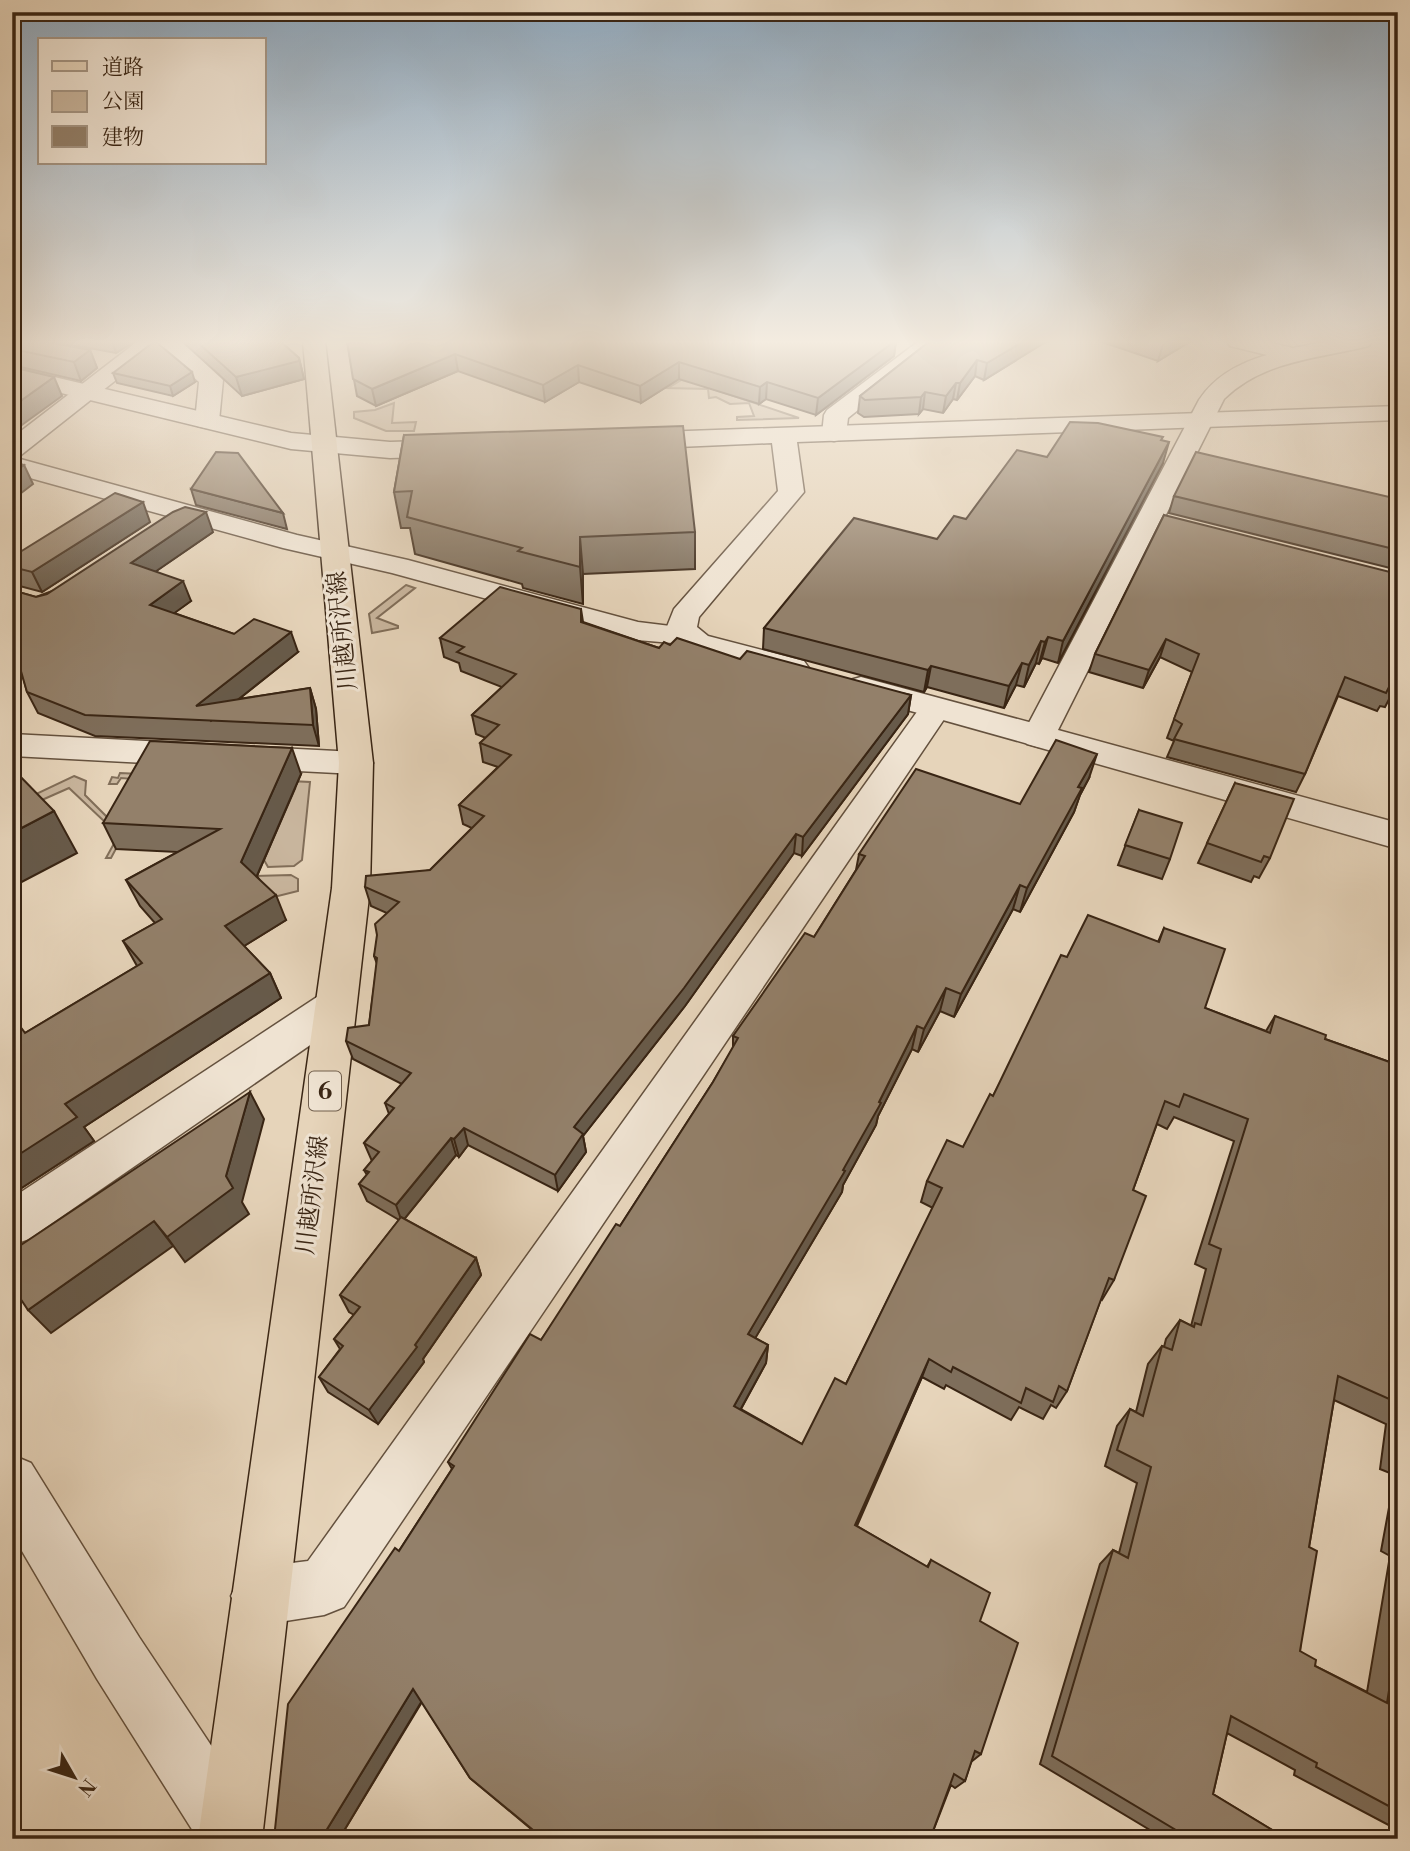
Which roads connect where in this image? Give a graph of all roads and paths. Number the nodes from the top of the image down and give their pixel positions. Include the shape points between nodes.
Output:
1 (40, 427) edge
2 (234, 427) edge
3 (324, 427) edge
4 (835, 427) edge
5 (1035, 427) edge
6 (1195, 427) edge
7 (834, 434) junction
8 (784, 436) junction
9 (608, 442) edge
10 (326, 445) junction
11 (472, 447) edge
12 (12, 450) edge
13 (12, 466) edge
14 (189, 514) junction
15 (1150, 519) junction
16 (1180, 526) edge
17 (157, 531) edge
18 (335, 552) junction
19 (684, 635) junction
20 (935, 709) junction
21 (1039, 736) junction
22 (12, 745) edge
23 (356, 763) junction
24 (1398, 836) edge
25 (334, 1007) junction
26 (12, 1224) edge
27 (12, 1482) edge
28 (260, 1596) junction
29 (230, 1836) edge

1 - 12 street
2 - 10 street
3 - 10 main road, 川越所沢線 / 6
4 - 7 street
5 - 7 street
6 - 15 street
7 - 8 street
8 - 9 street
8 - 19 street via 791,492 685,615
10 - 11 street via 390,450
10 - 18 main road, 川越所沢線 / 6
13 - 14 street
14 - 17 street
14 - 18 street
15 - 16 street
15 - 21 street
18 - 19 street via 637,631
18 - 23 main road, 川越所沢線 / 6
19 - 20 street via 710,648
20 - 21 street
20 - 28 street via 324,1587
21 - 24 street
22 - 23 street
23 - 25 main road, 川越所沢線 / 6 via 351,888
25 - 26 street
25 - 28 main road, 川越所沢線 / 6
27 - 29 street
28 - 29 main road, 川越所沢線 / 6

